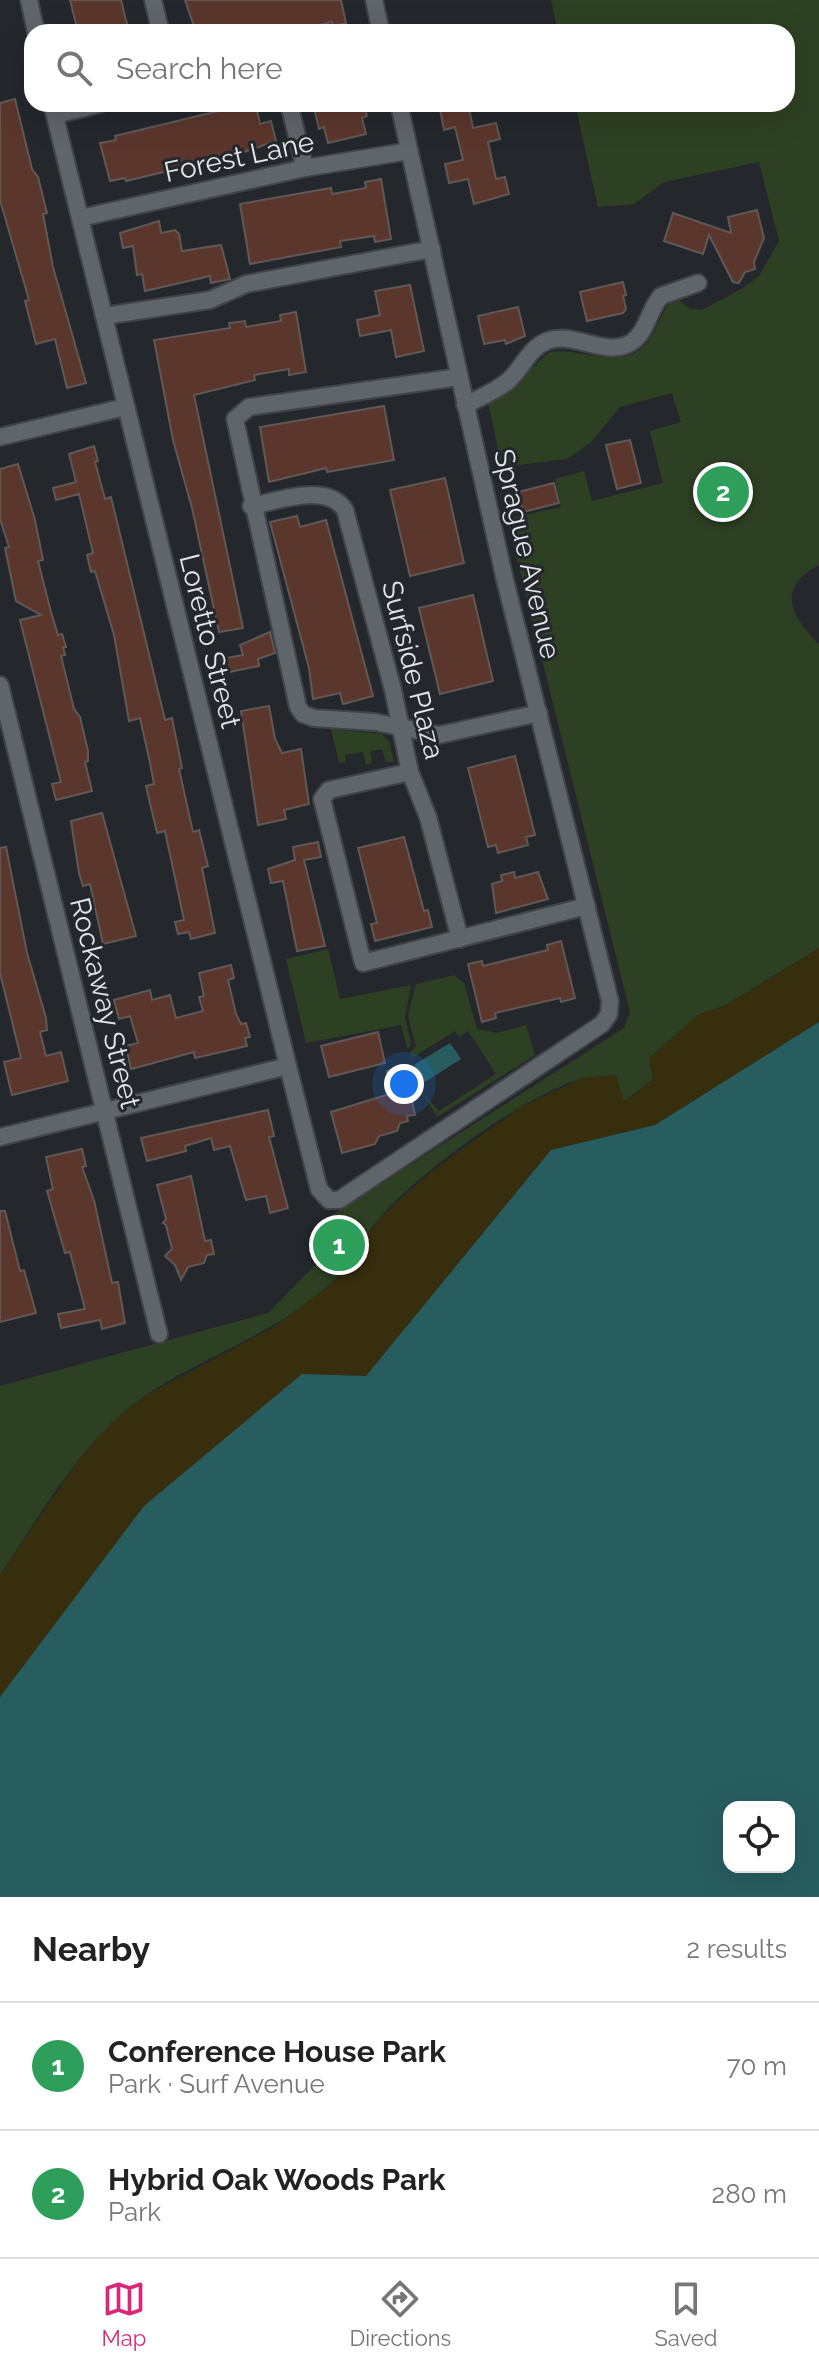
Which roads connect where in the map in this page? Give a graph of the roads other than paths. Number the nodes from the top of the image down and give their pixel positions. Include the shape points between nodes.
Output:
1 (29, 0) edge
2 (153, 0) edge
3 (374, 0) edge
4 (34, 24) edge
5 (159, 24) edge
6 (379, 24) edge
7 (54, 112) edge
8 (291, 112) edge
9 (401, 112) edge
10 (409, 151) junction
11 (305, 168) junction
12 (80, 218) junction
13 (432, 249) junction
14 (698, 283) dead end
15 (104, 316) junction
16 (459, 377) junction
17 (465, 405) junction
18 (125, 407) junction
19 (0, 437) edge
20 (251, 506) junction
21 (0, 685) edge
22 (539, 713) junction
23 (400, 726) junction
24 (410, 772) junction
25 (587, 906) junction
26 (460, 939) junction
27 (288, 1066) junction
28 (104, 1111) junction
29 (0, 1137) edge
30 (319, 1189) joint
31 (159, 1334) dead end

1 - 4 street
2 - 5 street
3 - 6 street
7 - 12 street, Loretto Street
8 - 11 street
9 - 10 street, Sprague Avenue
10 - 11 street, Forest Lane
10 - 13 street, Sprague Avenue
11 - 12 street, Forest Lane
12 - 15 street, Loretto Street
13 - 15 street via 246,284 210,300
13 - 16 street, Sprague Avenue
14 - 17 street via 661,296 629,344 547,341 507,382
15 - 18 street, Loretto Street
16 - 17 street, Sprague Avenue
16 - 20 street via 242,409 234,424
17 - 22 street, Sprague Avenue
18 - 19 street
18 - 27 street, Loretto Street
20 - 23 street via 300,711 314,718
20 - 23 street, Surfside Plaza via 314,495 340,502
21 - 28 street, Rockaway Street
22 - 23 street via 439,735
22 - 25 street, Sprague Avenue
23 - 24 street, Surfside Plaza
24 - 26 street, Surfside Plaza via 428,817
24 - 26 street via 324,794 359,958 370,964
25 - 26 street
25 - 30 street, Sprague Avenue via 610,1001 602,1024 339,1200 329,1200
27 - 28 street
27 - 30 street, Loretto Street
28 - 29 street
28 - 31 street, Rockaway Street

